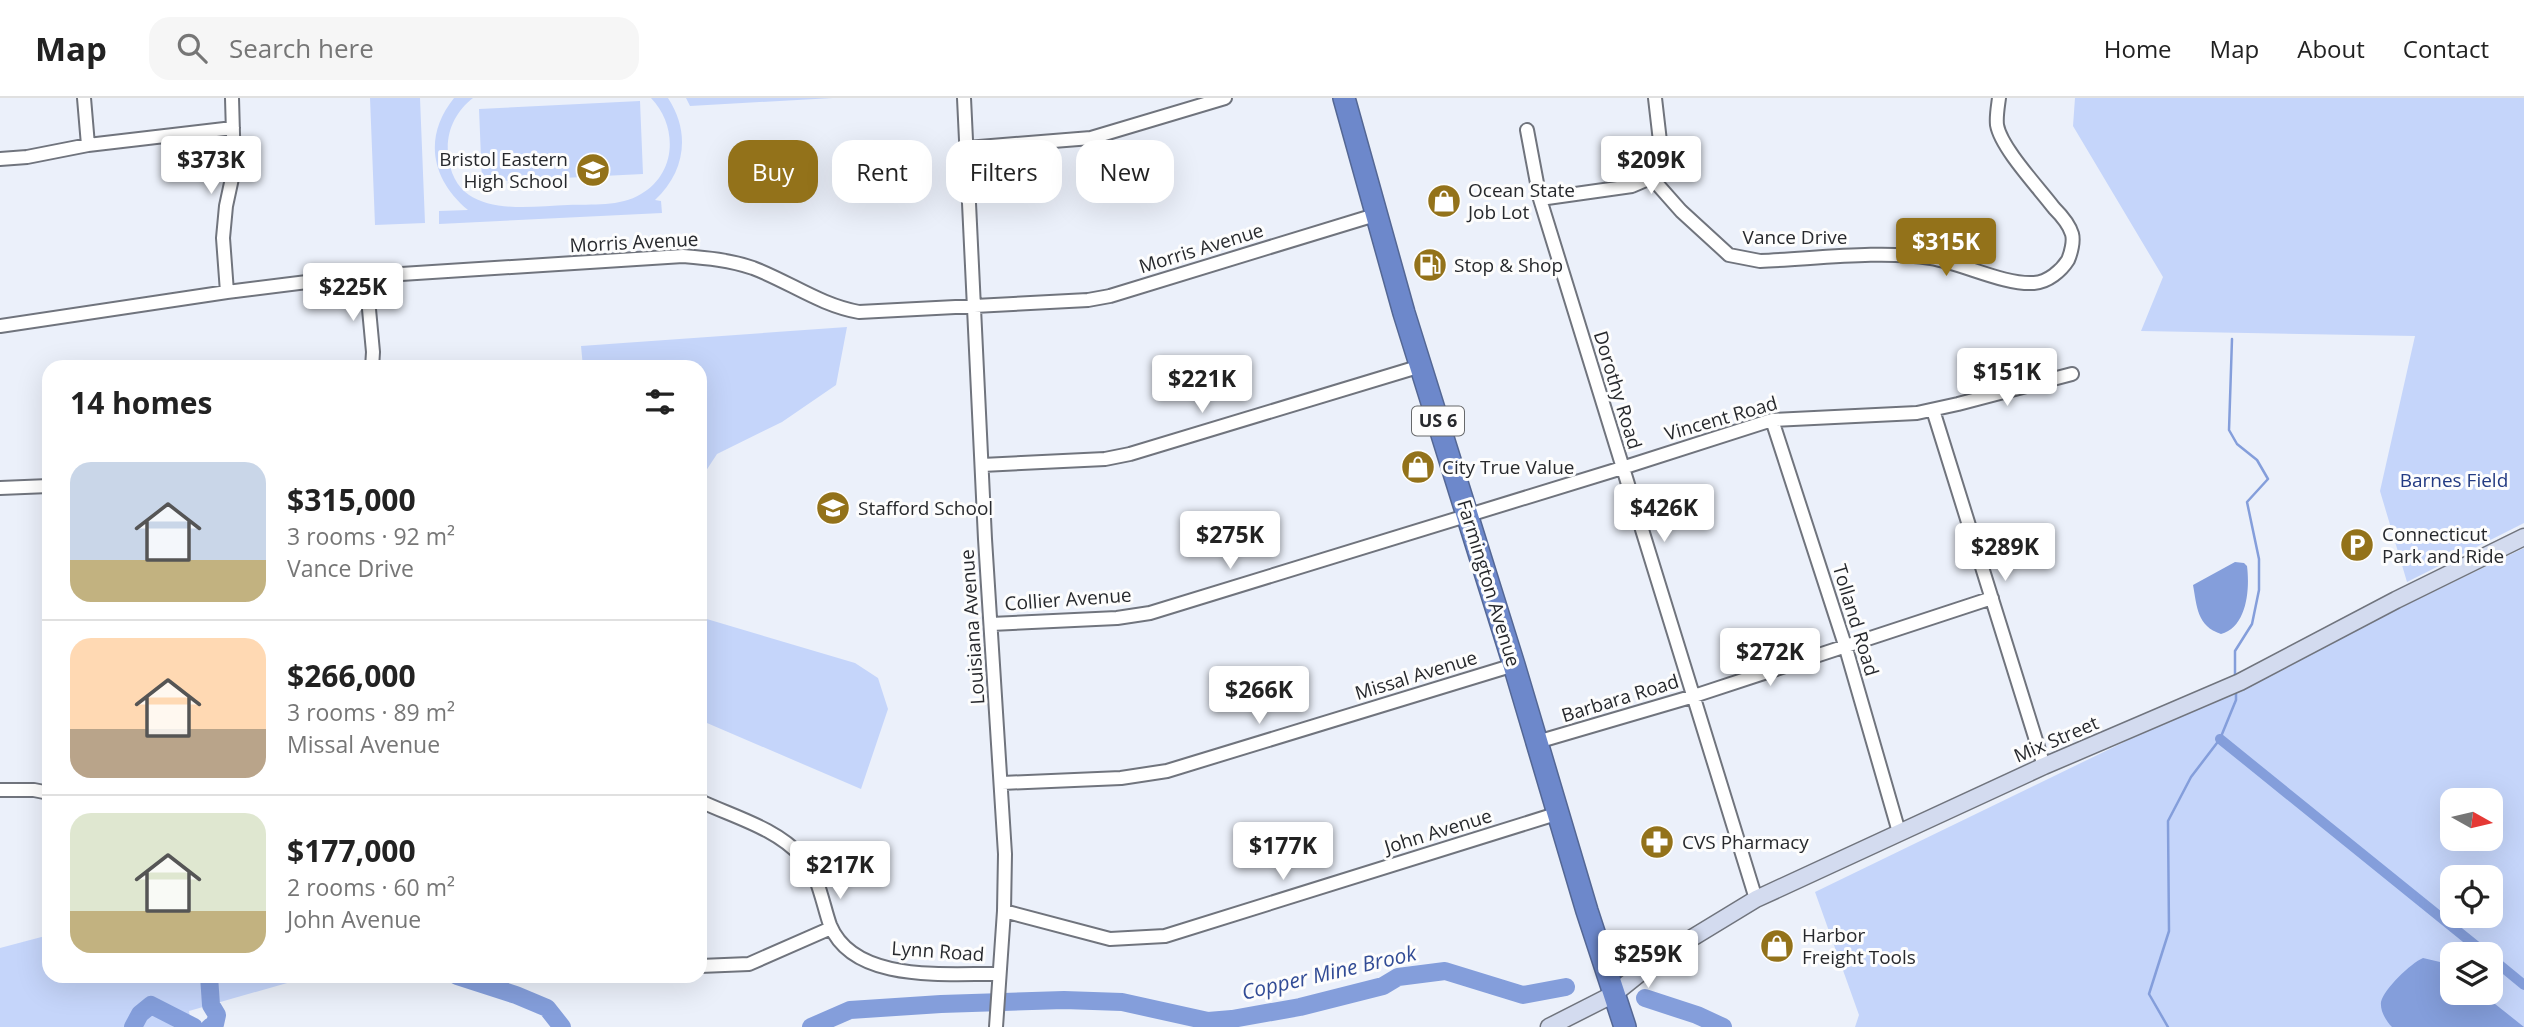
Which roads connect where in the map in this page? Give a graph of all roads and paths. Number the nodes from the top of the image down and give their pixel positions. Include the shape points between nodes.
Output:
1 (84, 98) edge
2 (232, 98) edge
3 (964, 98) edge
4 (1225, 98) edge
5 (1344, 98) edge
6 (1655, 98) edge
7 (1999, 98) edge
8 (233, 128) junction
9 (1527, 130) dead end
10 (967, 140) edge
11 (1062, 140) edge
12 (88, 145) junction
13 (0, 159) edge
14 (1650, 176) junction
15 (1540, 199) junction
16 (970, 203) edge
17 (1375, 215) junction
18 (366, 277) junction
19 (227, 292) junction
20 (975, 306) junction
21 (0, 327) edge
22 (372, 360) edge
23 (1421, 366) junction
24 (2072, 374) dead end
25 (1933, 410) junction
26 (1772, 420) junction
27 (982, 465) junction
28 (1622, 468) junction
29 (42, 486) edge
30 (0, 488) edge
31 (1468, 515) junction
32 (2524, 537) edge
33 (1992, 598) junction
34 (991, 624) junction
35 (1845, 645) junction
36 (1514, 665) junction
37 (1694, 696) junction
38 (1537, 742) junction
39 (2044, 766) junction
40 (1002, 783) junction
41 (0, 790) edge
42 (42, 792) edge
43 (707, 805) edge
44 (1559, 813) junction
45 (1899, 832) junction
46 (1756, 899) junction
47 (1004, 911) junction
48 (831, 928) junction
49 (707, 967) edge
50 (999, 974) junction
51 (1614, 994) junction
52 (996, 1027) edge
53 (1549, 1027) edge
54 (1626, 1027) edge

1 - 12 street
2 - 8 street
3 - 10 street, Louisiana Avenue
4 - 11 street via 1091,138
5 - 17 highway, Farmington Avenue / US 6
6 - 14 street via 1661,150
7 - 14 street, Vance Drive via 1997,124 2003,141 2073,236 2071,255 2063,268 2035,283 1928,258 1741,259 1719,246
8 - 12 street
8 - 19 street via 234,169 223,238
9 - 15 street, Dorothy Road
12 - 13 street
14 - 15 street via 1632,186
15 - 28 street, Dorothy Road
16 - 20 street, Louisiana Avenue
17 - 20 street, Morris Avenue via 1110,296
17 - 23 highway, Farmington Avenue / US 6
18 - 19 street, Morris Avenue
18 - 20 street, Morris Avenue via 683,256 746,266 859,313
18 - 22 street
19 - 21 street, Morris Avenue
20 - 27 street, Louisiana Avenue
23 - 27 street via 1130,454
23 - 31 highway, Farmington Avenue / US 6
24 - 25 street, Vincent Road
25 - 26 street, Vincent Road
25 - 33 street
26 - 28 street, Vincent Road
26 - 35 street, Tolland Road
27 - 34 street, Louisiana Avenue
28 - 31 street, Vincent Road
28 - 37 street, Dorothy Road
29 - 30 street
31 - 34 street, Collier Avenue via 1150,612
31 - 36 highway, Farmington Avenue / US 6
32 - 39 main road, Mix Street via 2236,685
33 - 35 street, Barbara Road
33 - 39 street
34 - 40 street, Louisiana Avenue
35 - 37 street, Barbara Road
35 - 45 street, Tolland Road
36 - 38 highway, Farmington Avenue / US 6
36 - 40 street, Missal Avenue via 1167,771 1121,778
37 - 38 street, Barbara Road
37 - 46 street, Dorothy Road
38 - 44 highway, Farmington Avenue / US 6
39 - 45 main road, Mix Street
40 - 47 street, Louisiana Avenue
41 - 42 street
43 - 48 street, Lynn Road via 789,844 813,871
44 - 47 street, John Avenue via 1165,936 1110,939
44 - 51 highway, Farmington Avenue / US 6
45 - 46 main road, Mix Street
46 - 51 main road, Mix Street via 1665,954
47 - 50 street, Louisiana Avenue
48 - 49 street via 748,964
48 - 50 street, Lynn Road via 849,949 877,966
50 - 52 street, Louisiana Avenue
51 - 53 main road, Mix Street
51 - 54 highway, Farmington Avenue / US 6

